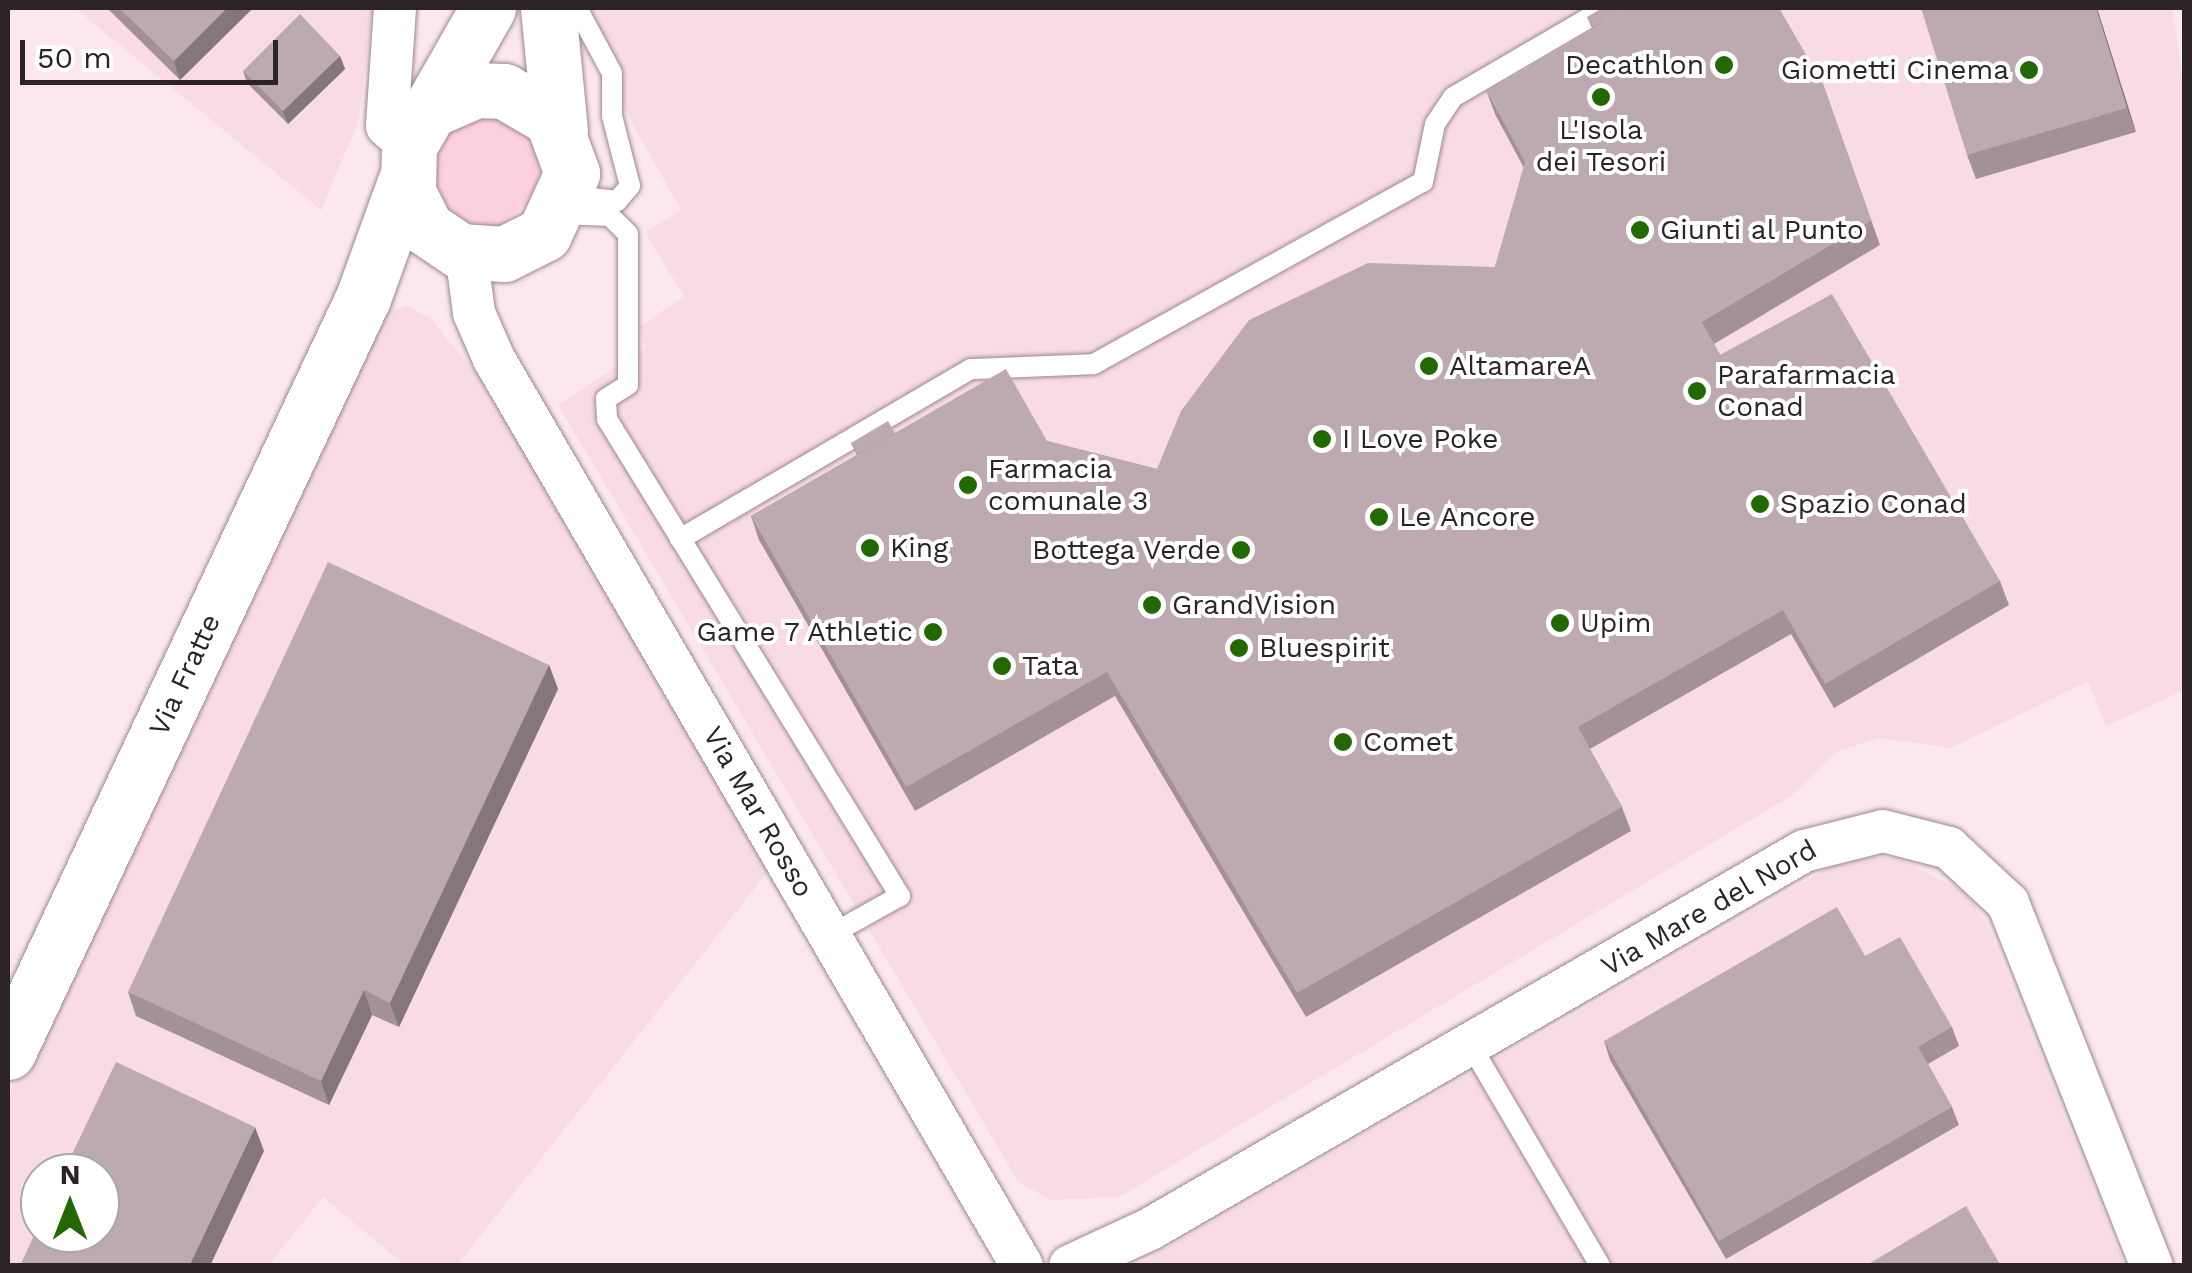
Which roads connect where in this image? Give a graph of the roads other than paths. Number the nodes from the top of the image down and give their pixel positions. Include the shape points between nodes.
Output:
1 (395, 8) edge
2 (488, 8) edge
3 (548, 8) edge
4 (577, 8) edge
5 (1606, 8) edge
6 (560, 130) junction
7 (417, 145) junction
8 (630, 186) junction
9 (551, 217) junction
10 (463, 252) junction
11 (634, 258) junction
12 (364, 298) junction
13 (494, 359) junction
14 (680, 539) junction
15 (830, 935) junction
16 (1470, 1044) junction
17 (8, 1052) edge
18 (1022, 1266) edge
19 (1070, 1266) edge
20 (1600, 1266) edge
21 (2152, 1266) edge

1 - 7 street via 386,117 390,134
2 - 7 main road, Via Fratte
3 - 6 main road
4 - 8 lane via 612,73 612,116
5 - 14 lane via 1452,97 1435,124 1423,182 1094,364 971,368
6 - 7 main road via 530,101 476,90
6 - 9 main road
7 - 10 main road via 426,228
7 - 12 main road, Via Fratte
8 - 9 lane via 609,202
8 - 11 lane
9 - 10 main road, Via Fratte
9 - 11 lane via 618,220
9 - 13 street via 500,296
10 - 12 main road, Via Fratte via 404,268
10 - 13 street, Via Mar Rosso via 474,313
11 - 14 lane via 628,384 606,399 606,418
12 - 17 main road, Via Fratte
13 - 15 street, Via Mar Rosso
14 - 15 lane via 900,896
15 - 18 street, Via Mar Rosso
16 - 19 street, Via Mare del Nord via 1150,1230
16 - 20 lane
16 - 21 street, Via Mare del Nord via 1829,840 1883,831 1930,840 1970,861 2008,903

